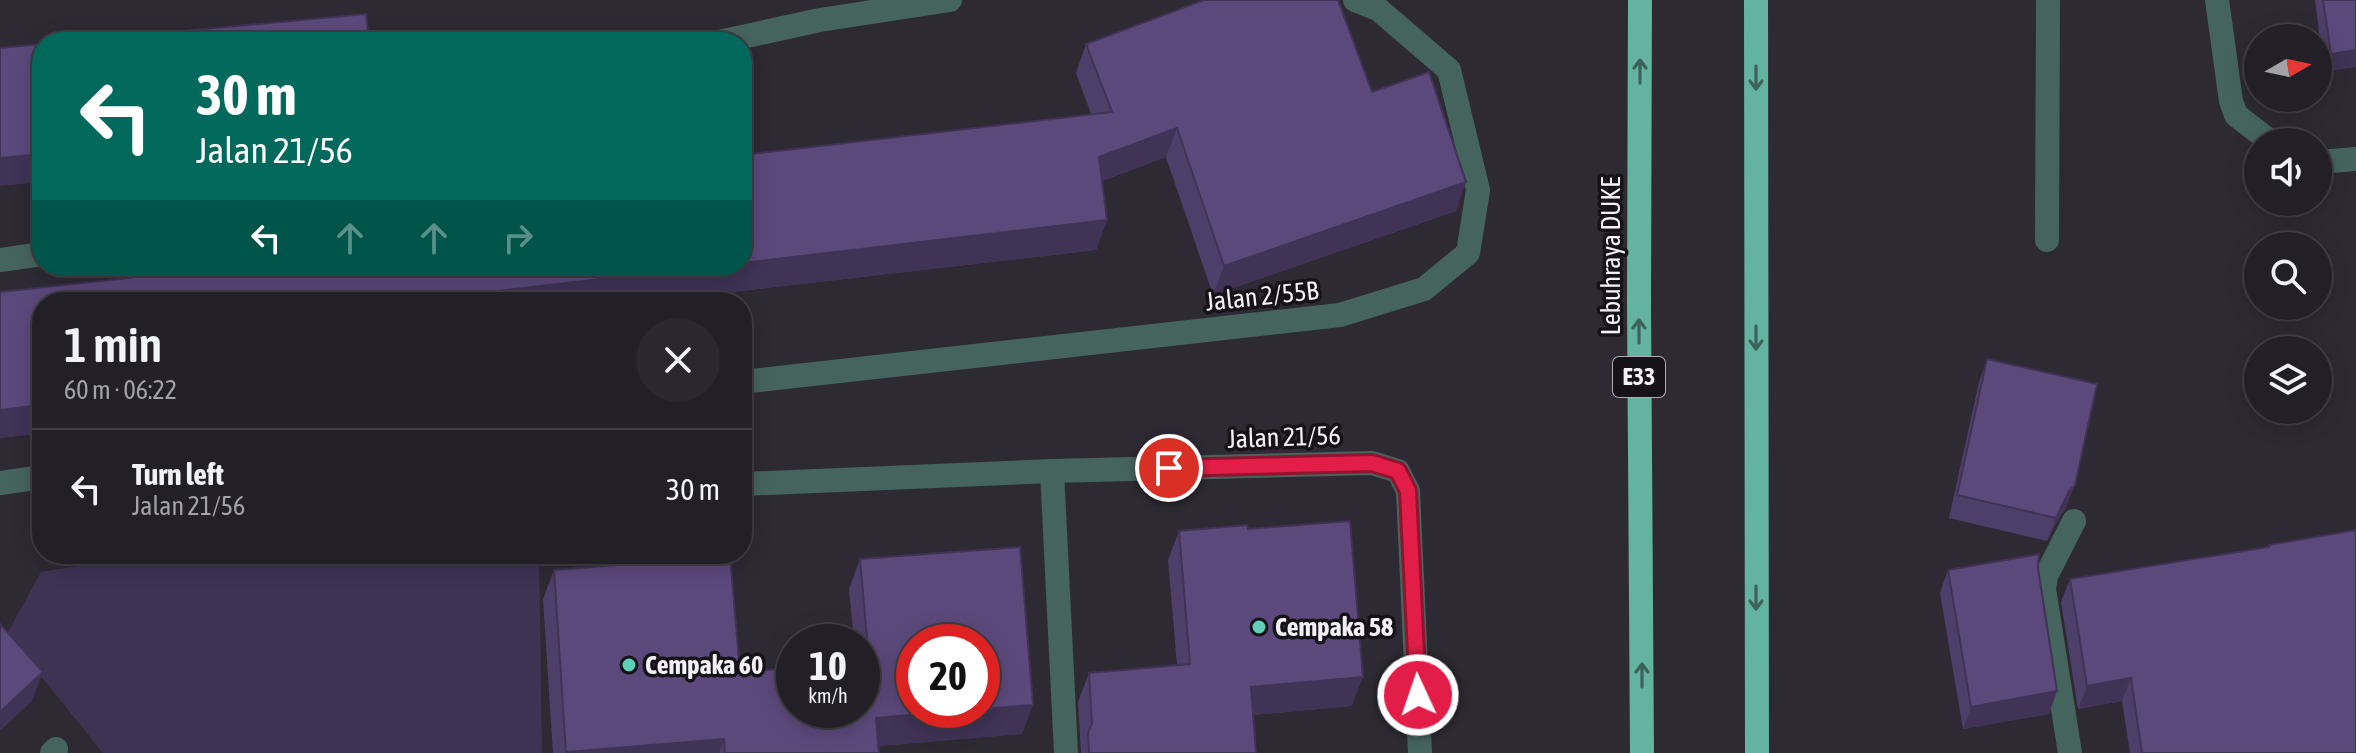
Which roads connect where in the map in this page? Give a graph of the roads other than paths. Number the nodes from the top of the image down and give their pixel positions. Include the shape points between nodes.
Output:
1 (950, 0) edge
2 (1355, 0) edge
3 (1640, 0) edge
4 (1756, 0) edge
5 (2048, 0) edge
6 (2217, 0) edge
7 (818, 10) edge
8 (750, 32) edge
9 (2253, 128) edge
10 (2356, 159) edge
11 (2332, 161) edge
12 (2047, 240) dead end
13 (32, 255) edge
14 (0, 260) edge
15 (752, 381) edge
16 (1052, 471) junction
17 (32, 478) edge
18 (0, 483) edge
19 (752, 484) edge
20 (2074, 521) dead end
21 (1066, 753) edge
22 (1420, 753) edge
23 (1642, 753) edge
24 (1757, 753) edge
25 (2070, 753) edge

1 - 7 street
2 - 15 street, Jalan 2/55B via 1378,9 1449,70 1478,190 1468,253 1424,289 1340,315
23 -> 3 highway, Lebuhraya DUKE / E33
4 -> 24 highway
5 - 12 street
6 - 9 street via 2231,101 2236,115
7 - 8 street
10 - 11 street
13 - 14 street
16 - 19 street, Jalan 21/56
16 - 21 street
16 - 22 street, Jalan 21/56 via 1372,463 1398,471 1408,491
17 - 18 street
20 - 25 street via 2044,589

